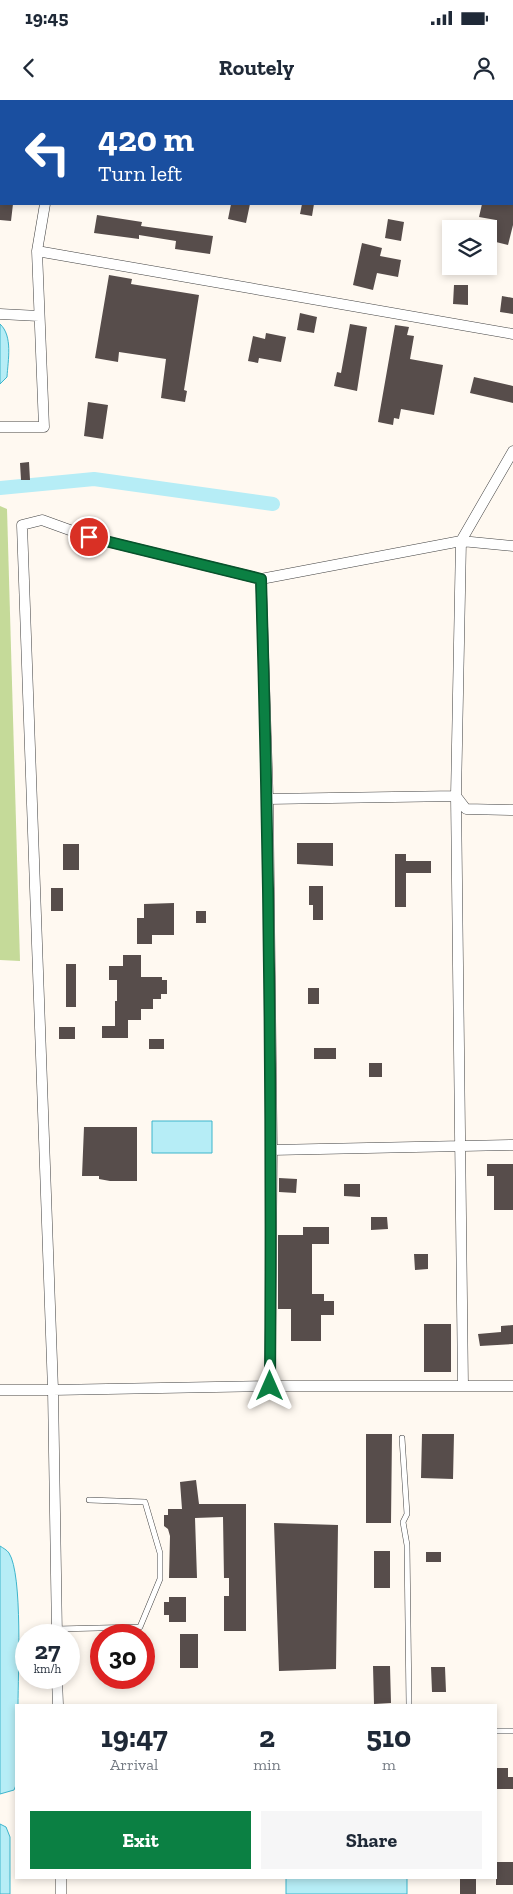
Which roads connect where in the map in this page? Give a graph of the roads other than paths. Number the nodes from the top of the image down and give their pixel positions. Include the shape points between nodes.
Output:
1 (45, 205) edge
2 (37, 251) junction
3 (0, 314) edge
4 (39, 316) junction
5 (513, 334) edge
6 (0, 427) edge
7 (513, 451) edge
8 (461, 540) junction
9 (513, 546) edge
10 (261, 579) junction
11 (456, 796) junction
12 (268, 799) junction
13 (513, 810) edge
14 (513, 1145) edge
15 (461, 1146) junction
16 (272, 1150) junction
17 (270, 1386) junction
18 (463, 1386) junction
19 (513, 1386) edge
20 (0, 1390) edge
21 (53, 1390) junction
22 (402, 1438) dead end
23 (89, 1500) dead end
24 (57, 1624) edge
25 (80, 1631) edge
26 (58, 1689) edge
27 (58, 1704) edge
28 (409, 1704) edge
29 (497, 1731) edge
30 (513, 1731) edge
31 (61, 1879) edge
32 (61, 1894) edge

1 - 2 street
2 - 4 street
2 - 5 street
3 - 4 street
4 - 6 street via 44,427
7 - 8 street
8 - 9 street
8 - 10 street
8 - 11 street
10 - 12 street
10 - 21 street via 89,537 42,520 22,524
11 - 12 street
11 - 13 street via 466,809
11 - 15 street
12 - 16 street
14 - 15 street
15 - 16 street
15 - 18 street
16 - 17 street
17 - 18 street
17 - 21 street
18 - 19 street
20 - 21 street
21 - 24 street
22 - 28 lane via 407,1514 404,1522
23 - 25 lane via 145,1502 160,1553 160,1579 140,1627
26 - 27 street
29 - 30 lane
31 - 32 street

